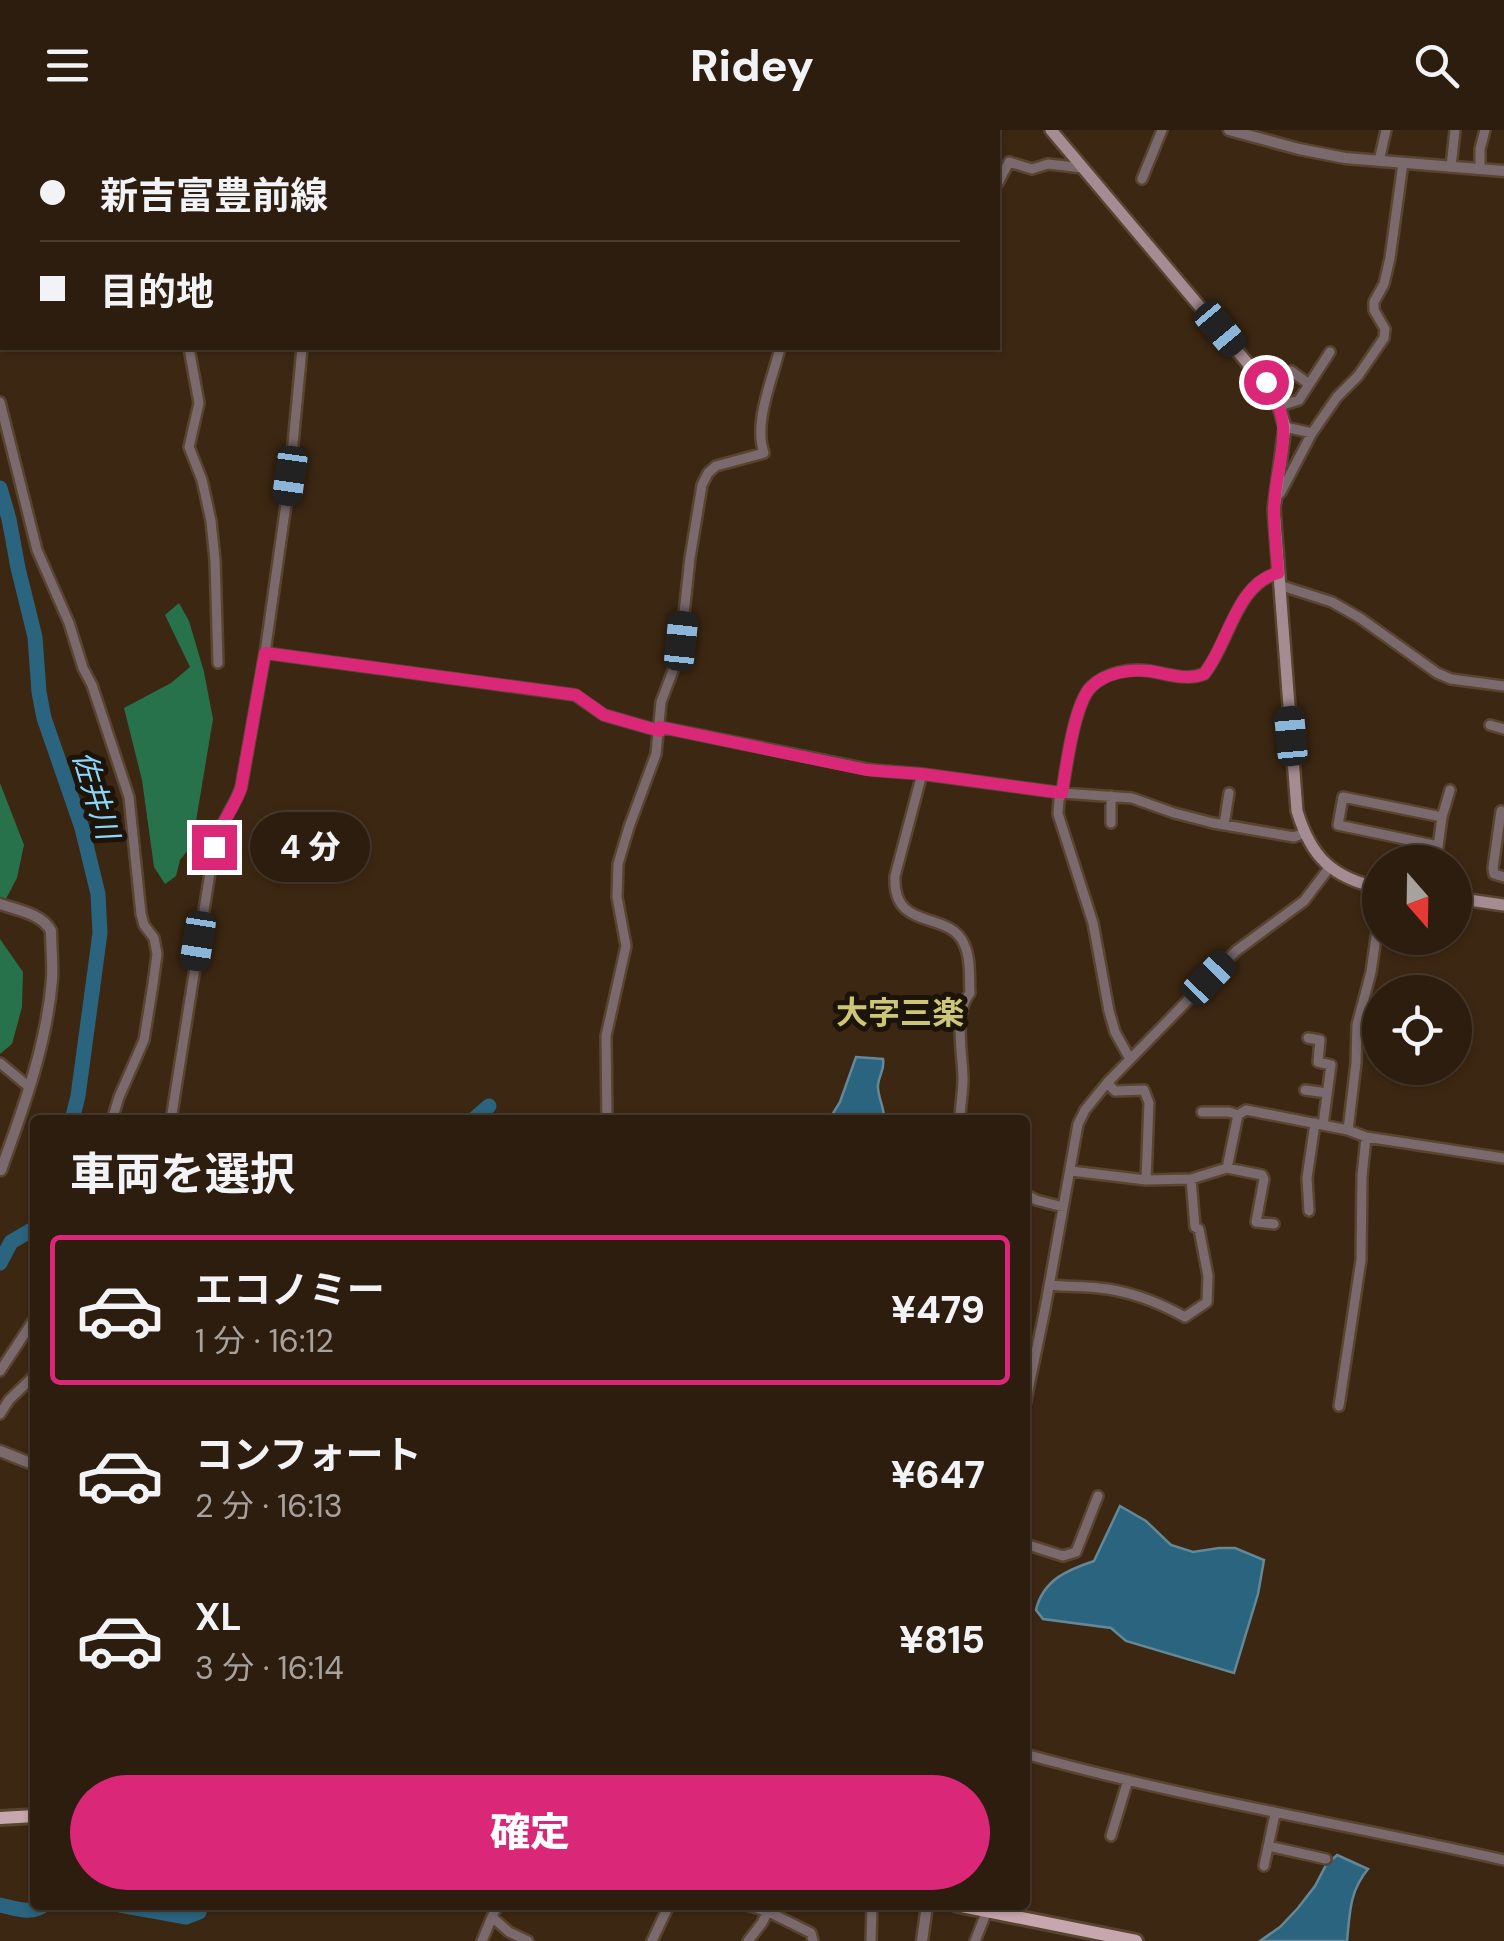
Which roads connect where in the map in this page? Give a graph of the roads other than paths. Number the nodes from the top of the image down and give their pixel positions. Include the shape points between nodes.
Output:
1 (1050, 130) edge
2 (1162, 130) edge
3 (1386, 130) edge
4 (1456, 130) edge
5 (1485, 130) edge
6 (1234, 131) edge
7 (1380, 161) junction
8 (1404, 163) junction
9 (1451, 167) junction
10 (1083, 168) junction
11 (1480, 169) junction
12 (1504, 172) edge
13 (1142, 179) dead end
14 (1000, 180) edge
15 (189, 350) edge
16 (302, 350) edge
17 (779, 350) edge
18 (1330, 352) dead end
19 (1291, 372) dead end
20 (1309, 384) junction
21 (0, 402) edge
22 (1280, 406) junction
23 (1284, 427) junction
24 (1312, 434) junction
25 (1276, 498) junction
26 (1278, 579) junction
27 (265, 653) junction
28 (218, 663) dead end
29 (1504, 686) edge
30 (1490, 725) dead end
31 (660, 729) junction
32 (1504, 729) edge
33 (922, 774) junction
34 (1450, 790) dead end
35 (1062, 793) junction
36 (1230, 793) dead end
37 (1111, 796) junction
38 (1501, 811) dead end
39 (1442, 816) junction
40 (1111, 823) dead end
41 (1224, 825) junction
42 (1304, 833) junction
43 (1433, 845) edge
44 (1438, 845) edge
45 (1329, 868) junction
46 (1504, 877) edge
47 (1362, 883) edge
48 (1472, 900) edge
49 (0, 904) edge
50 (1504, 905) edge
51 (1373, 955) edge
52 (1308, 1038) dead end
53 (1130, 1059) junction
54 (0, 1063) edge
55 (1107, 1084) junction
56 (29, 1087) junction
57 (1305, 1090) dead end
58 (1327, 1093) junction
59 (1202, 1112) dead end
60 (1238, 1114) junction
61 (113, 1115) edge
62 (173, 1115) edge
63 (607, 1115) edge
64 (960, 1115) edge
65 (1319, 1124) junction
66 (1348, 1130) junction
67 (1366, 1137) junction
68 (4, 1149) edge
69 (1504, 1158) edge
70 (1227, 1168) junction
71 (0, 1170) edge
72 (1071, 1172) junction
73 (1191, 1179) junction
74 (1146, 1180) junction
75 (1030, 1197) edge
76 (1064, 1207) junction
77 (1310, 1211) dead end
78 (1274, 1224) dead end
79 (1050, 1285) junction
80 (30, 1326) edge
81 (1030, 1344) edge
82 (1038, 1346) junction
83 (0, 1371) edge
84 (30, 1380) edge
85 (1030, 1382) edge
86 (1339, 1406) dead end
87 (0, 1414) edge
88 (0, 1451) edge
89 (30, 1462) edge
90 (1098, 1496) dead end
91 (1030, 1546) edge
92 (1030, 1755) edge
93 (1128, 1780) junction
94 (1275, 1814) junction
95 (30, 1816) edge
96 (0, 1818) edge
97 (1110, 1836) dead end
98 (1268, 1846) junction
99 (1326, 1859) dead end
100 (1504, 1860) edge
101 (1264, 1866) dead end
102 (495, 1910) edge
103 (667, 1910) edge
104 (769, 1910) edge
105 (772, 1910) edge
106 (872, 1910) edge
107 (927, 1910) edge
108 (982, 1910) edge
109 (987, 1911) junction
110 (492, 1917) junction
111 (482, 1941) edge
112 (528, 1941) edge
113 (652, 1941) edge
114 (748, 1941) edge
115 (814, 1941) edge
116 (871, 1941) edge
117 (922, 1941) edge
118 (975, 1941) edge
119 (1136, 1941) edge

1 - 10 main road
2 - 13 street
3 - 7 street
4 - 9 street
5 - 11 street
6 - 7 street
7 - 8 street
8 - 9 street
8 - 24 street via 1387,271 1374,302 1384,338
9 - 11 street
10 - 14 street via 1032,169 1010,162
10 - 22 main road
11 - 12 street
15 - 28 street via 199,403 188,440 211,521
16 - 27 street
17 - 31 street via 766,396 764,452 716,466 702,485 681,641 661,702
18 - 20 street
19 - 20 street
20 - 22 street via 1299,400
21 - 61 street via 37,550 129,797 141,914 157,954 144,1040
22 - 23 main road
23 - 24 street
23 - 25 main road
24 - 25 street
25 - 26 main road
26 - 29 street via 1360,618 1450,679
26 - 35 street via 1258,582 1204,674 1185,678 1130,670 1092,685 1074,730
26 - 42 main road
27 - 31 street via 576,695 604,715
27 - 62 street via 241,788 214,847
30 - 32 street
31 - 33 street via 866,770
31 - 63 street via 617,871 626,946 606,1036
33 - 35 street
33 - 64 street via 895,890 910,914 945,926 964,944 970,993 963,1001
34 - 39 street
35 - 37 street
35 - 53 street via 1060,826 1094,923 1115,1032
36 - 41 street
37 - 40 street
37 - 41 street
38 - 46 street via 1493,868
39 - 43 street via 1344,797 1338,825
39 - 44 street
41 - 42 street
42 - 45 main road
45 - 47 main road
45 - 53 street via 1304,900 1236,951
48 - 50 main road
49 - 56 street via 51,928 52,979
51 - 66 street via 1357,1024
52 - 58 street via 1320,1040 1318,1062 1331,1065
53 - 55 street
54 - 56 street
55 - 72 street via 1078,1124
55 - 74 street via 1144,1090
56 - 68 street
57 - 58 street
58 - 65 street
59 - 60 street
60 - 65 street
60 - 70 street
65 - 66 street
65 - 77 street via 1308,1178
66 - 67 street
67 - 69 street
67 - 86 street via 1361,1260
68 - 71 street
70 - 73 street
70 - 78 street via 1262,1175 1256,1222
72 - 74 street
72 - 76 street
73 - 74 street
73 - 79 street via 1208,1276 1206,1302 1184,1316 1122,1292
75 - 76 street
76 - 79 street
79 - 82 street
80 - 83 street
81 - 82 street
82 - 85 street
84 - 87 street
88 - 89 street
90 - 91 street via 1076,1552 1062,1556
92 - 93 street
93 - 94 street
93 - 97 street
94 - 98 street
94 - 100 street
95 - 96 main road
98 - 99 street
98 - 101 street
102 - 110 street
103 - 113 street
104 - 114 street
105 - 115 street via 812,1933
106 - 116 street
107 - 117 street
108 - 109 main road
109 - 118 street
109 - 119 main road
110 - 111 street
110 - 112 street

